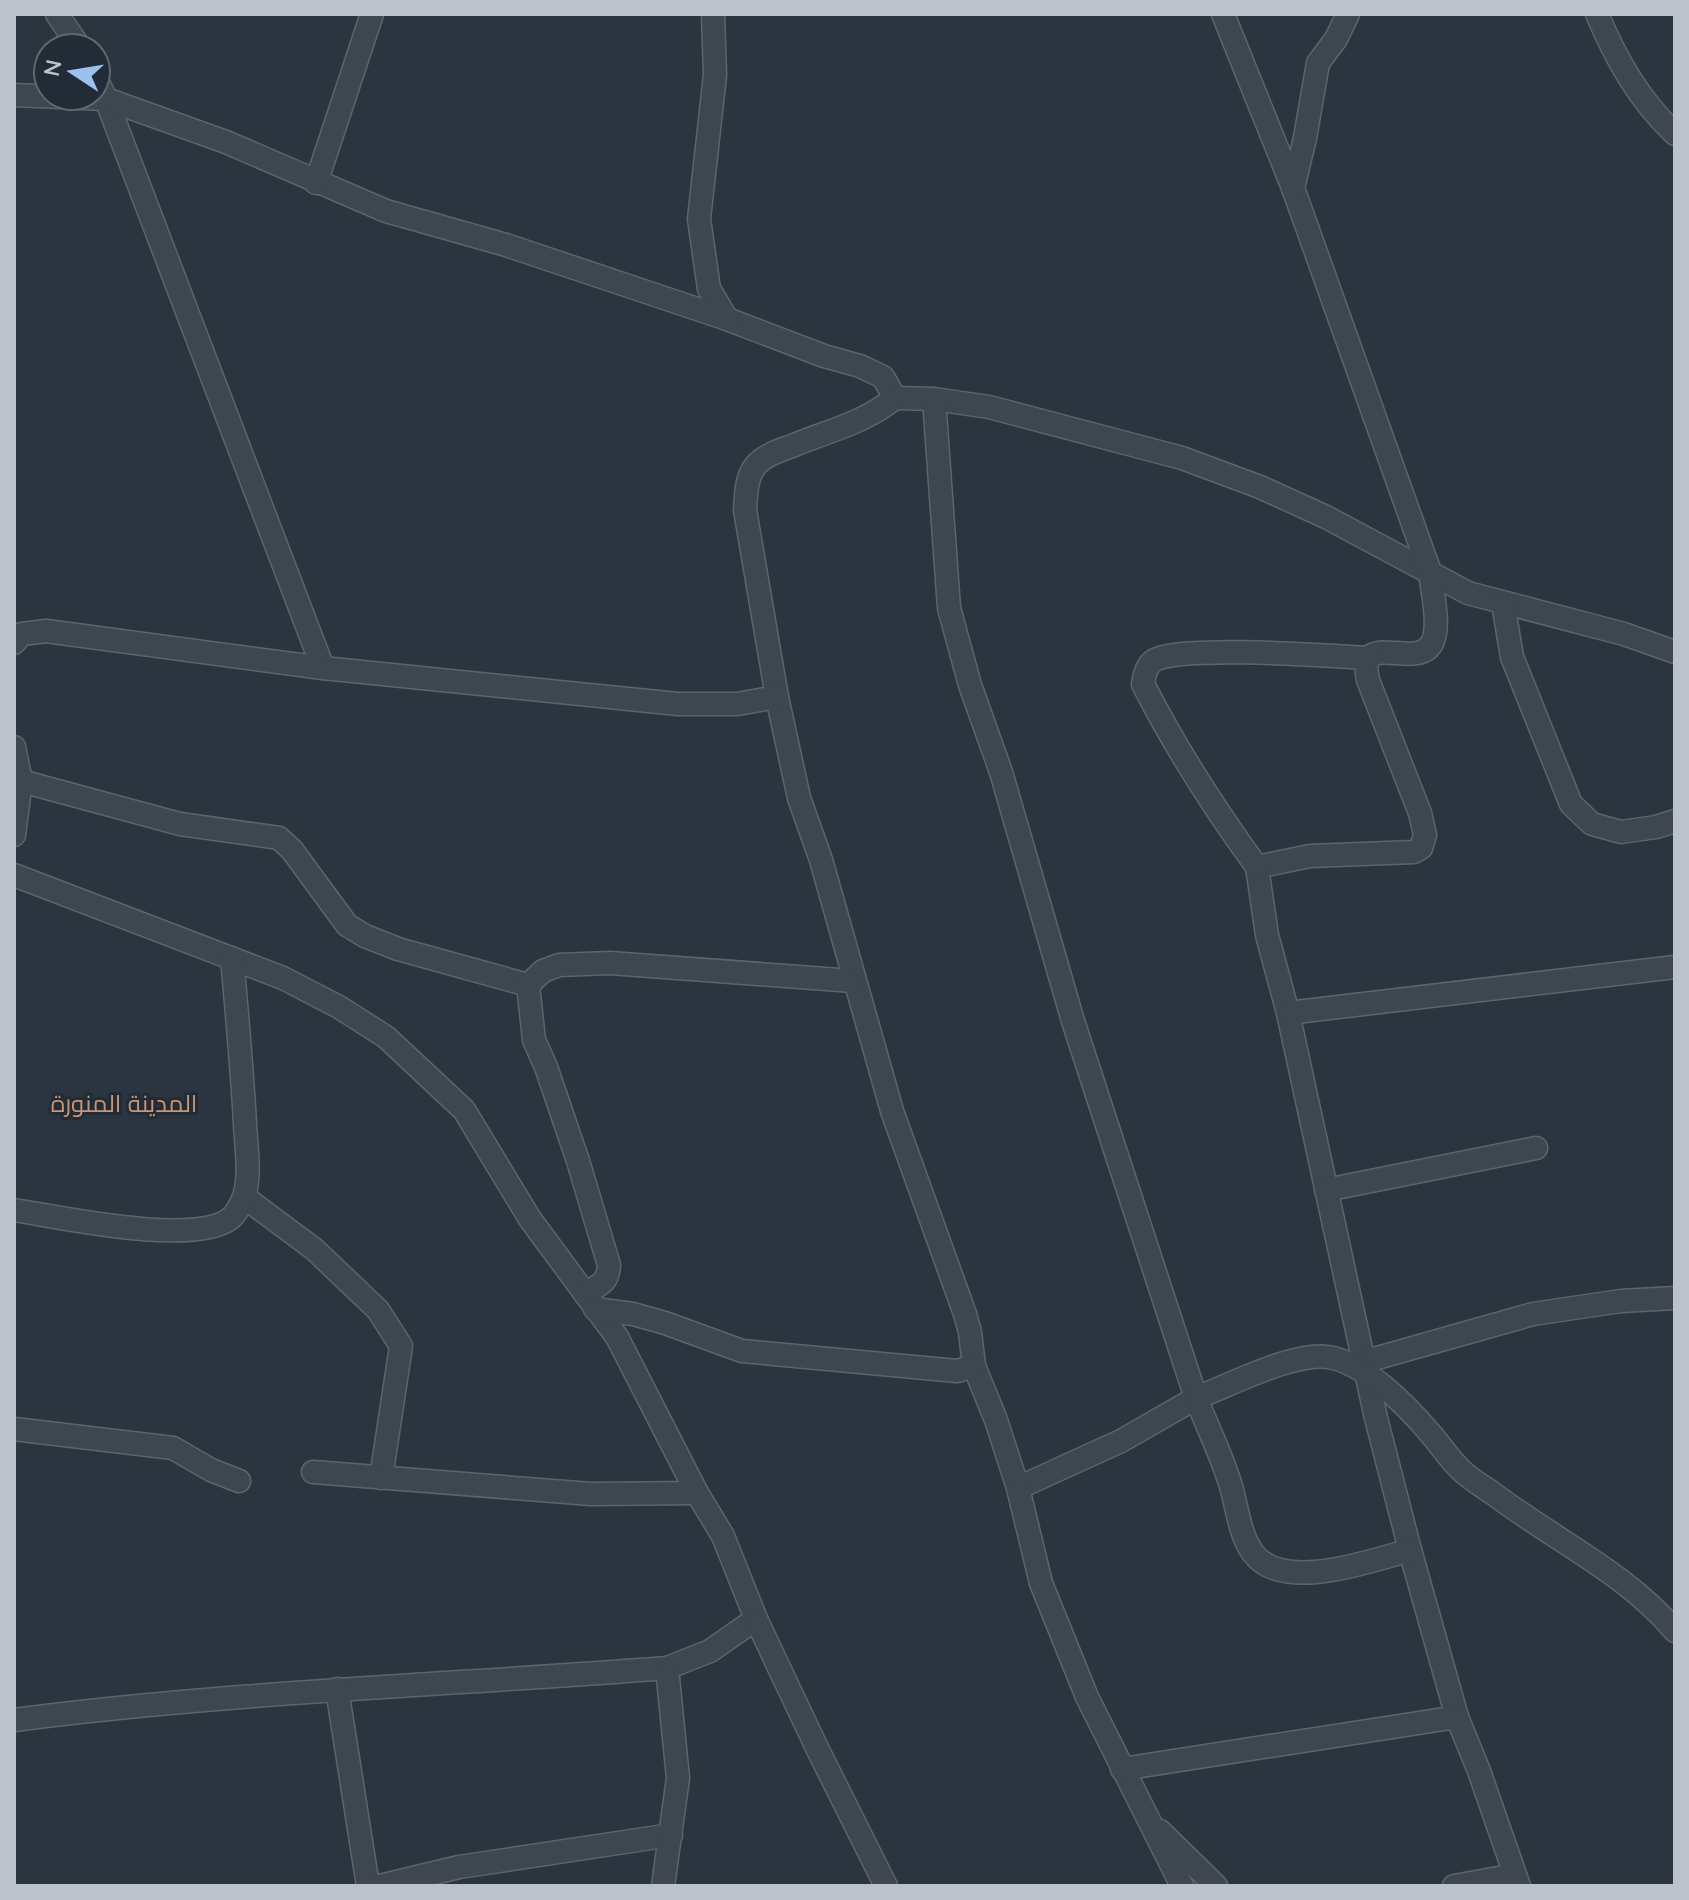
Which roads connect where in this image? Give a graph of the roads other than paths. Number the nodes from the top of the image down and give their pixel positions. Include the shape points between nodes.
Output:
1 (57, 14) edge
2 (372, 14) edge
3 (713, 14) edge
4 (1223, 14) edge
5 (1348, 14) edge
6 (1597, 14) edge
7 (69, 32) edge
8 (112, 101) edge
9 (111, 112) edge
10 (1675, 134) edge
11 (316, 183) junction
12 (1293, 188) junction
13 (727, 319) junction
14 (895, 398) junction
15 (934, 399) junction
16 (1430, 572) junction
17 (1503, 603) junction
18 (14, 643) edge
19 (1675, 652) edge
20 (1368, 658) junction
21 (323, 668) junction
22 (777, 697) junction
23 (14, 747) edge
24 (21, 781) junction
25 (1675, 821) edge
26 (14, 835) edge
27 (1257, 867) junction
28 (14, 875) edge
29 (232, 958) junction
30 (1675, 967) edge
31 (853, 981) junction
32 (528, 985) junction
33 (1288, 1013) junction
34 (1536, 1148) dead end
35 (1326, 1190) junction
36 (244, 1197) junction
37 (14, 1210) edge
38 (1675, 1298) edge
39 (590, 1301) junction
40 (974, 1366) junction
41 (1364, 1368) junction
42 (1196, 1398) junction
43 (14, 1429) edge
44 (313, 1472) dead end
45 (381, 1478) junction
46 (239, 1481) dead end
47 (1018, 1488) junction
48 (697, 1493) junction
49 (1410, 1550) junction
50 (756, 1619) junction
51 (1675, 1631) edge
52 (667, 1668) junction
53 (337, 1689) junction
54 (1457, 1717) junction
55 (14, 1720) edge
56 (1122, 1769) junction
57 (1145, 1816) junction
58 (671, 1835) junction
59 (1517, 1881) edge
60 (368, 1886) edge
61 (380, 1886) edge
62 (663, 1886) edge
63 (886, 1886) edge
64 (1182, 1886) edge
65 (1216, 1886) edge
66 (1454, 1886) edge

1 - 7 street
2 - 11 street
3 - 13 street via 715,75 699,219 709,289
4 - 12 street
5 - 12 street via 1318,63
6 - 10 street via 1614,54 1652,112
8 - 11 street via 226,142
9 - 21 street
11 - 13 street via 386,211
12 - 16 street
13 - 14 street via 860,366 883,377
14 - 15 street
14 - 22 street via 855,423 769,455 750,476 745,510
15 - 16 street via 1003,411 1182,458 1326,517
15 - 42 street via 949,608 1073,1021
16 - 17 street via 1468,593
16 - 20 street via 1433,642 1412,654 1376,653
17 - 19 street
17 - 25 street via 1512,657 1571,804 1592,824 1621,832
18 - 21 street via 22,634 46,631
20 - 27 street via 1368,680 1420,813 1425,835 1421,848 1310,856
20 - 27 street via 1195,653 1151,662 1143,684 1149,697 1212,806
21 - 22 street via 678,704 737,704
22 - 31 street via 799,798
23 - 24 street
24 - 26 street
24 - 32 street via 180,824 279,838 347,925 365,936
27 - 33 street via 1267,935
28 - 29 street
29 - 36 street via 246,1132
29 - 39 street via 339,1007 386,1037 423,1070 464,1110 530,1219
30 - 33 street
31 - 32 street via 610,963 559,965
31 - 40 street via 892,1111 965,1314
32 - 39 street via 534,1040 609,1265 608,1277
33 - 35 street
34 - 35 street
35 - 41 street
36 - 37 street via 232,1217 212,1227 190,1229 119,1227
36 - 45 street via 314,1249 378,1310 401,1346
38 - 41 street via 1533,1314
39 - 40 street via 742,1351 957,1371
39 - 48 street via 617,1337
40 - 47 street
41 - 42 street via 1328,1357 1302,1357
41 - 49 street
41 - 51 street via 1461,1470 1635,1592
42 - 47 street via 1121,1441
42 - 49 street via 1248,1545 1265,1564 1315,1572
43 - 46 street via 173,1448
44 - 45 street
45 - 48 street via 591,1494
47 - 56 street via 1041,1583
48 - 50 street via 723,1536
49 - 54 street
50 - 52 street via 710,1651
50 - 63 street
52 - 53 street
52 - 58 street via 678,1778
53 - 55 street
53 - 60 street
54 - 56 street
54 - 59 street
56 - 57 street
57 - 64 street
57 - 65 street
58 - 61 street via 459,1867
58 - 62 street
59 - 66 street

